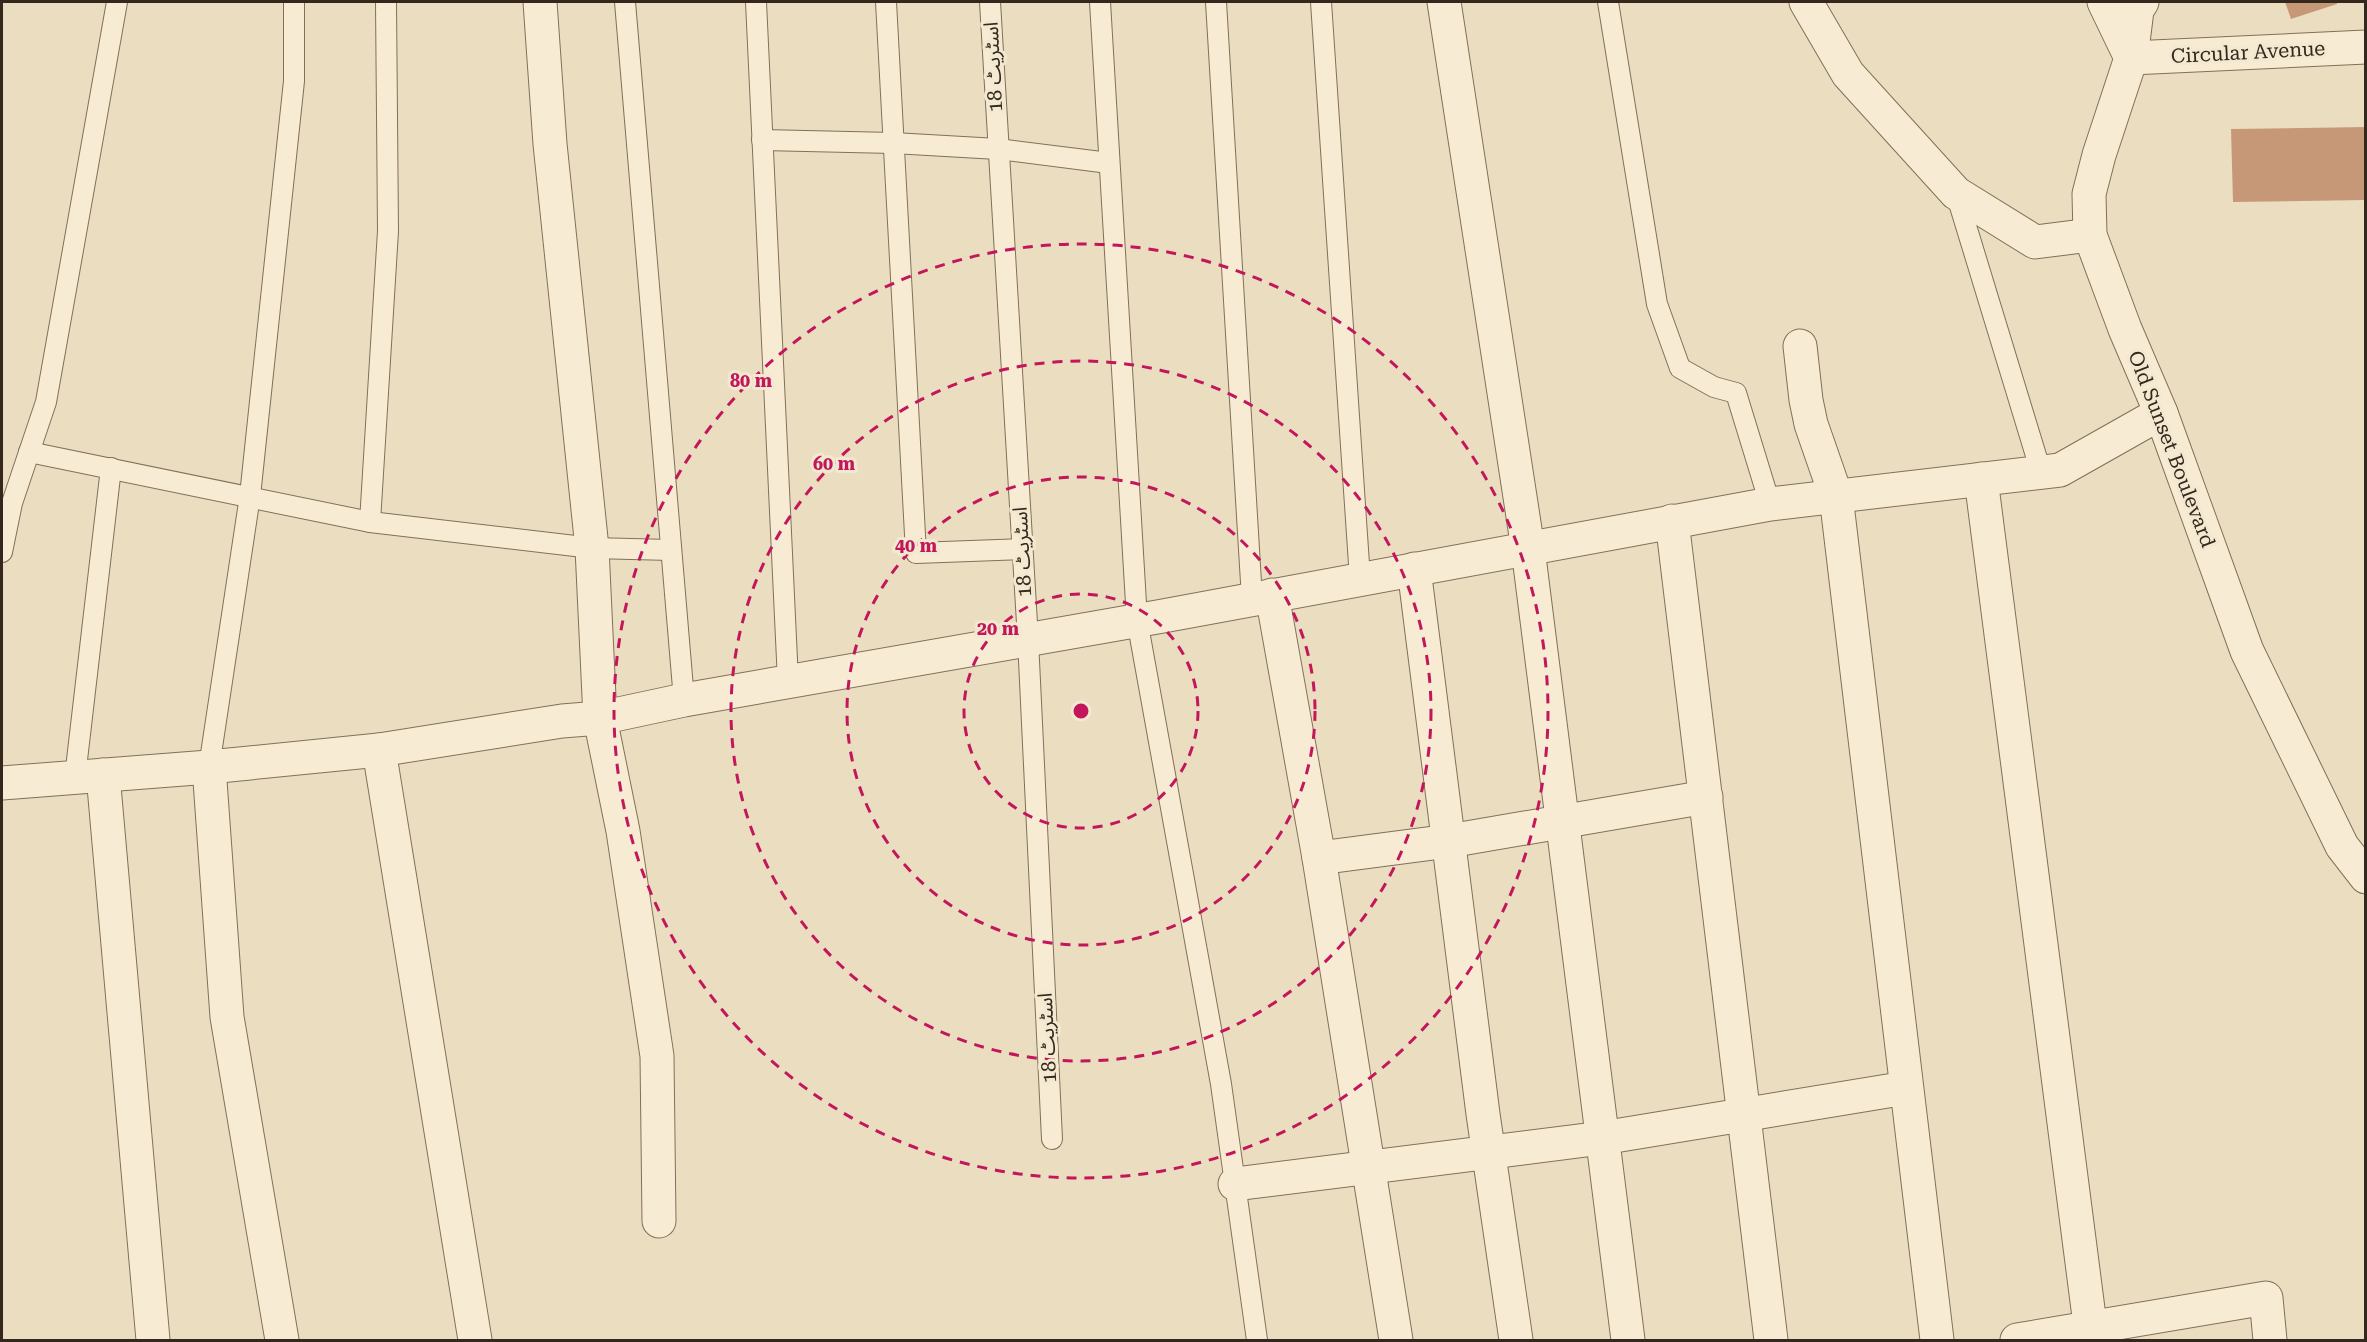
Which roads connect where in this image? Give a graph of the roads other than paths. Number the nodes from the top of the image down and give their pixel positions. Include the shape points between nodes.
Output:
1 (117, 2) edge
2 (294, 2) edge
3 (386, 2) edge
4 (540, 2) edge
5 (625, 2) edge
6 (756, 2) edge
7 (886, 2) edge
8 (990, 2) edge
9 (1100, 2) edge
10 (1216, 2) edge
11 (1320, 2) edge
12 (1444, 2) edge
13 (1608, 2) edge
14 (1806, 2) edge
15 (2104, 2) edge
16 (2142, 2) edge
17 (2366, 47) edge
18 (2131, 58) junction
19 (762, 140) junction
20 (893, 143) junction
21 (998, 149) junction
22 (1109, 163) junction
23 (1956, 193) junction
24 (2090, 235) junction
25 (1800, 346) dead end
26 (2161, 413) junction
27 (29, 452) junction
28 (111, 468) junction
29 (2041, 472) junction
30 (1981, 479) junction
31 (250, 496) junction
32 (1836, 496) junction
33 (1770, 504) junction
34 (1672, 521) junction
35 (370, 522) junction
36 (592, 548) junction
37 (1022, 549) junction
38 (1528, 549) junction
39 (671, 550) junction
40 (2, 552) edge
41 (1414, 569) junction
42 (1360, 579) junction
43 (1262, 597) junction
44 (1137, 620) junction
45 (1028, 640) junction
46 (788, 681) junction
47 (684, 700) junction
48 (600, 718) junction
49 (379, 750) junction
50 (209, 767) junction
51 (89, 776) junction
52 (2, 783) edge
53 (1706, 797) junction
54 (1562, 820) junction
55 (1449, 841) junction
56 (1319, 858) junction
57 (2366, 877) edge
58 (1906, 1088) junction
59 (1744, 1115) junction
60 (1602, 1138) junction
61 (1052, 1139) dead end
62 (1489, 1153) junction
63 (1368, 1167) junction
64 (1235, 1184) junction
65 (659, 1221) dead end
66 (2091, 1334) edge
67 (153, 1341) edge
68 (282, 1341) edge
69 (475, 1341) edge
70 (1257, 1341) edge
71 (1396, 1341) edge
72 (1516, 1341) edge
73 (1628, 1341) edge
74 (1771, 1341) edge
75 (1937, 1341) edge
76 (2017, 1341) edge
77 (2270, 1341) edge

1 - 27 lane via 46,402
2 - 31 lane via 294,81
3 - 35 lane via 388,231
4 - 36 street via 550,144
5 - 39 lane
6 - 19 lane
7 - 20 lane
8 - 21 lane, اسٹریٹ 18
9 - 22 lane
10 - 43 lane
11 - 42 lane
12 - 38 street
13 - 33 lane via 1657,304 1680,368 1714,387 1736,393
14 - 23 street via 1848,74
15 - 18 street
16 - 18 street, Old Sunset Boulevard via 2137,10
17 - 18 street, Circular Avenue
18 - 24 street, Old Sunset Boulevard via 2091,184
19 - 20 lane
19 - 46 lane
20 - 21 lane
20 - 37 lane via 916,553
21 - 22 lane
21 - 37 lane, اسٹریٹ 18
22 - 44 lane
23 - 24 street via 2035,242
23 - 29 lane
24 - 26 street, Old Sunset Boulevard
25 - 32 street via 1811,424
26 - 29 street via 2060,470
26 - 57 street, Old Sunset Boulevard via 2247,651 2342,846
27 - 28 lane
27 - 40 lane via 12,503
28 - 31 lane
28 - 51 lane
29 - 30 street
30 - 32 street
30 - 66 street
31 - 35 lane
31 - 50 lane
32 - 33 street
32 - 58 street
33 - 34 street
34 - 38 street
34 - 53 street
35 - 36 lane
36 - 39 lane
36 - 48 street
37 - 45 lane, اسٹریٹ 18
38 - 41 street
38 - 54 street
39 - 47 lane
41 - 42 street
41 - 55 street
42 - 43 street
43 - 44 street
43 - 56 street
44 - 45 street
44 - 64 lane via 1221,1084
45 - 46 street
45 - 61 lane, اسٹریٹ 18
46 - 47 street
47 - 48 street
48 - 49 street
48 - 65 street via 623,831 657,1056
49 - 50 street
49 - 69 street
50 - 51 street
50 - 68 street via 227,1017
51 - 52 street
51 - 67 street
53 - 54 street
53 - 59 street
54 - 55 street
54 - 60 street
55 - 56 street
55 - 62 street
56 - 63 street
58 - 59 street
58 - 75 street
59 - 60 street
59 - 74 street
60 - 62 street
60 - 73 street
62 - 63 street
62 - 72 street
63 - 64 street
63 - 71 street
64 - 70 lane
66 - 76 street
66 - 77 street via 2266,1298

